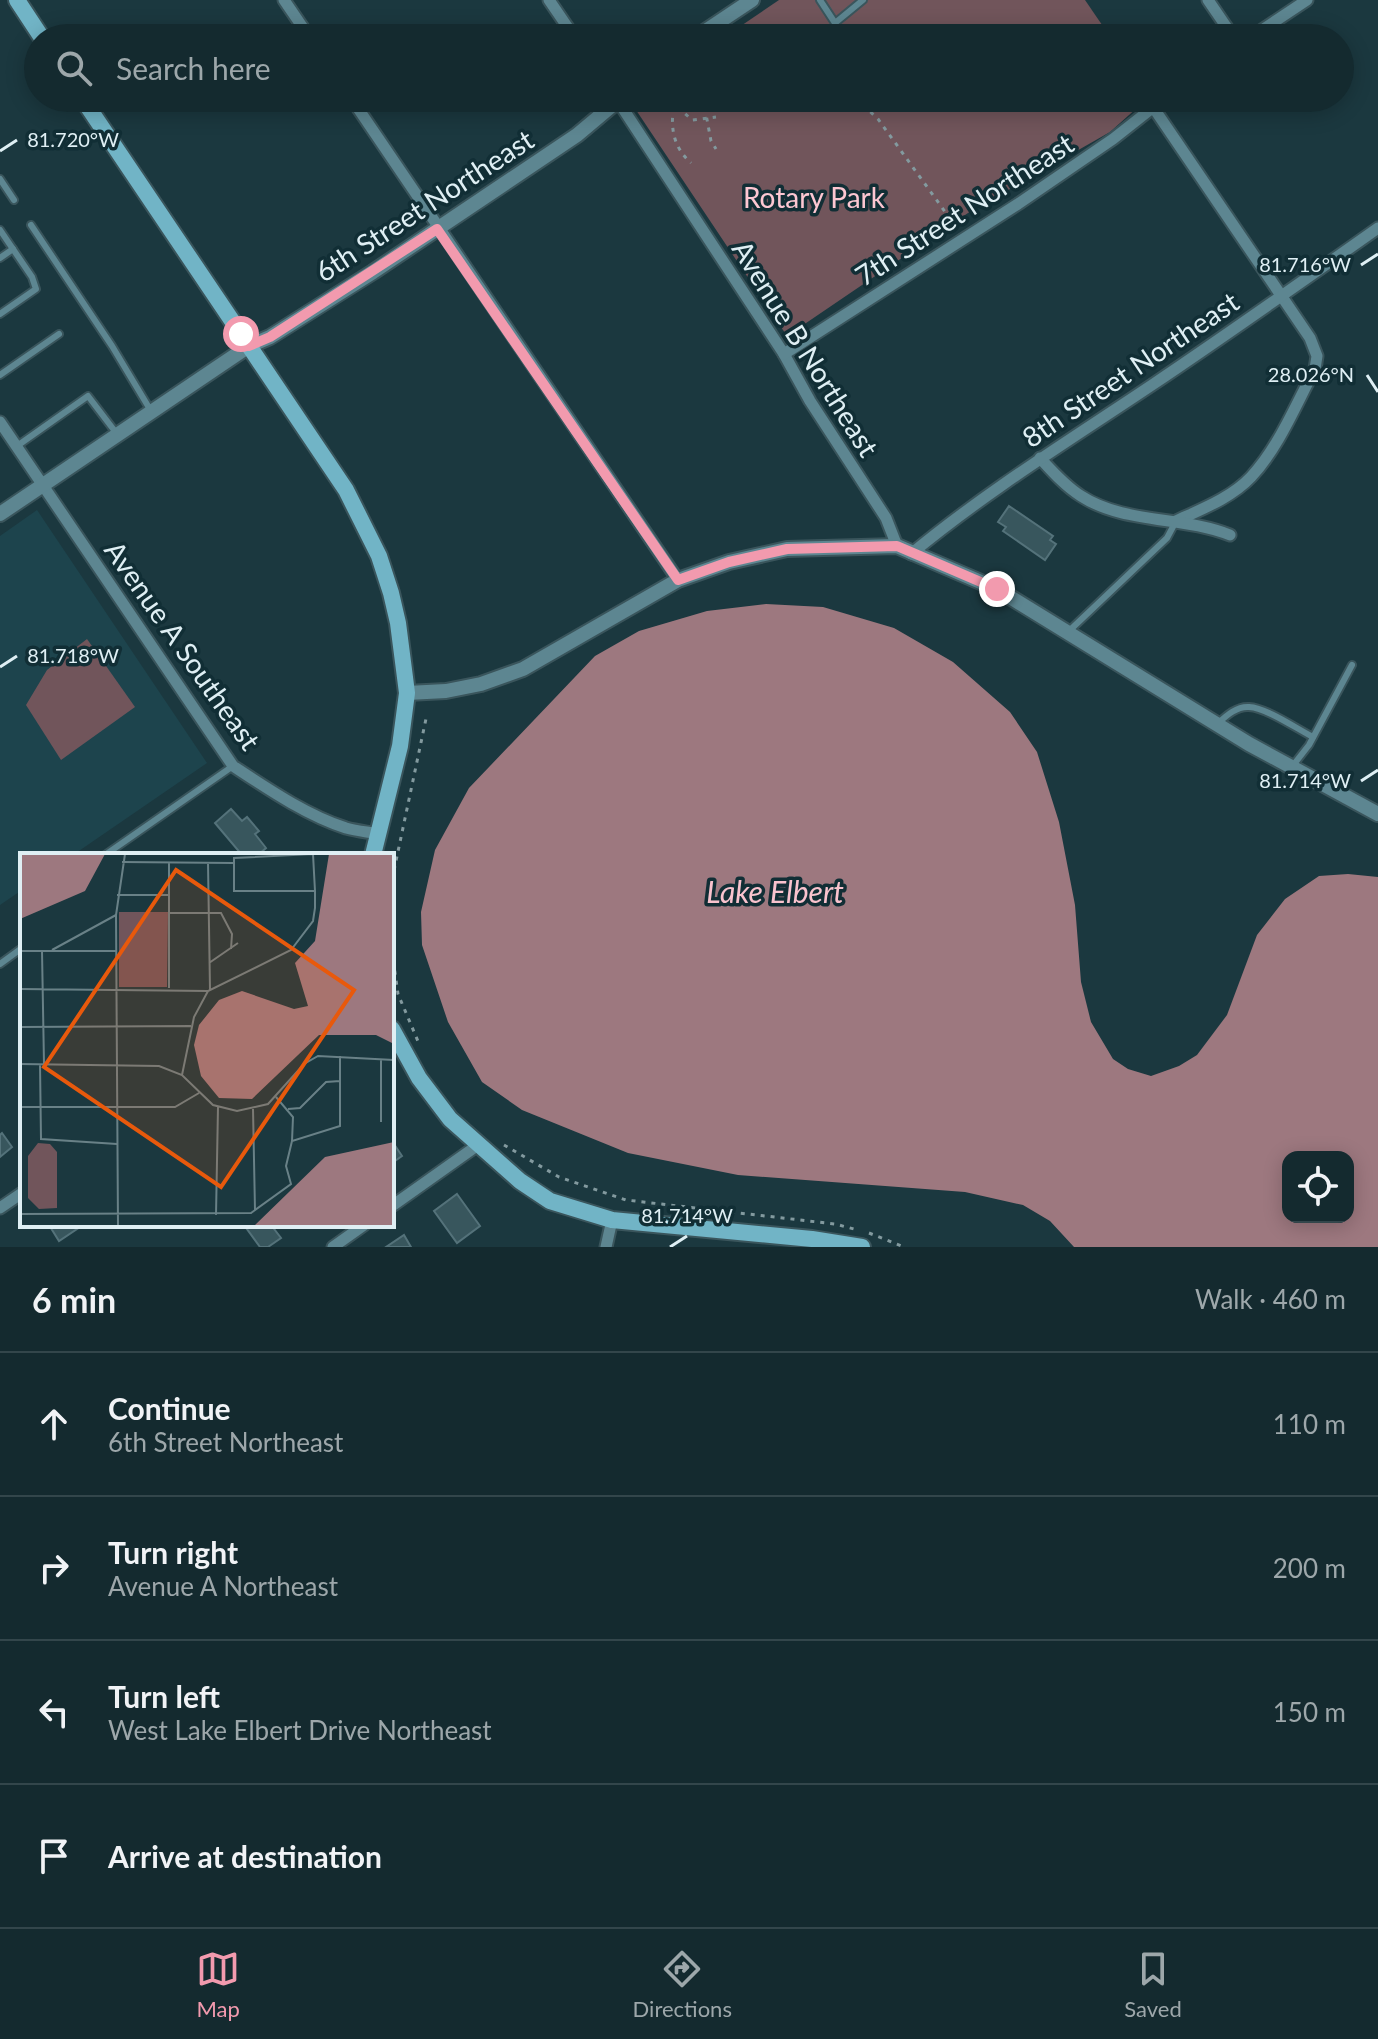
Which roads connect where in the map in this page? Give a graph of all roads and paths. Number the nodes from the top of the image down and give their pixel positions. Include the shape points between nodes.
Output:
1 (17, 0) edge
2 (284, 0) edge
3 (549, 0) edge
4 (752, 0) edge
5 (820, 0) edge
6 (863, 0) edge
7 (1208, 0) edge
8 (1307, 0) edge
9 (33, 24) edge
10 (300, 24) edge
11 (565, 24) edge
12 (716, 24) edge
13 (1224, 24) edge
14 (1271, 24) edge
15 (91, 112) edge
16 (360, 112) edge
17 (603, 112) edge
18 (626, 112) edge
19 (673, 112) edge
20 (683, 112) edge
21 (706, 112) edge
22 (871, 112) edge
23 (1147, 112) edge
24 (1156, 112) edge
25 (716, 117) dead end
26 (707, 119) junction
27 (716, 149) dead end
28 (691, 163) dead end
29 (0, 179) edge
30 (14, 200) dead end
31 (951, 220) dead end
32 (31, 225) dead end
33 (1378, 228) edge
34 (437, 229) junction
35 (0, 230) edge
36 (13, 249) junction
37 (0, 258) edge
38 (1282, 296) junction
39 (0, 314) edge
40 (59, 334) dead end
41 (249, 346) junction
42 (784, 354) junction
43 (0, 375) edge
44 (151, 411) junction
45 (0, 422) edge
46 (117, 434) junction
47 (17, 446) junction
48 (1040, 458) junction
49 (42, 485) junction
50 (0, 514) edge
51 (1176, 521) junction
52 (1230, 535) dead end
53 (904, 550) junction
54 (678, 580) junction
55 (1066, 634) junction
56 (1352, 665) dead end
57 (407, 693) junction
58 (427, 714) dead end
59 (1216, 725) junction
60 (1313, 737) junction
61 (233, 766) junction
62 (1291, 768) junction
63 (1378, 814) edge
64 (378, 834) junction
65 (108, 853) edge
66 (373, 853) edge
67 (394, 871) edge
68 (20, 949) edge
69 (0, 964) edge
70 (394, 965) edge
71 (394, 1032) edge
72 (421, 1048) dead end
73 (486, 1142) junction
74 (20, 1194) edge
75 (394, 1205) edge
76 (0, 1208) edge
77 (612, 1220) junction
78 (361, 1227) edge
79 (857, 1230) dead end
80 (865, 1240) edge
81 (333, 1247) edge
82 (606, 1247) edge
83 (904, 1247) edge

1 - 9 main road
2 - 10 street
3 - 11 street
4 - 12 street
5 - 6 lane via 835,23
7 - 13 street
8 - 14 street
15 - 41 main road
16 - 34 street
17 - 34 street, 6th Street Northeast
18 - 42 street, Avenue B Northeast
19 - 28 path via 677,148
20 - 26 path via 692,120
21 - 26 path
22 - 31 path
23 - 42 street, 7th Street Northeast via 1040,190
24 - 38 street
25 - 26 path
26 - 27 path
29 - 30 lane
32 - 44 lane
33 - 38 street, 8th Street Northeast
34 - 41 street, 6th Street Northeast
34 - 54 street
35 - 36 lane
36 - 37 lane
36 - 39 lane via 36,289
38 - 48 street, 8th Street Northeast
38 - 51 street via 1310,338 1317,356 1315,369 1251,477 1218,501
40 - 43 lane
41 - 44 street, 6th Street Northeast
41 - 57 main road via 346,490 379,556 398,623
42 - 53 street, Avenue B Northeast
44 - 46 street, 6th Street Northeast
45 - 47 street, Avenue A Southeast
46 - 47 lane via 88,396
46 - 49 street, 6th Street Northeast
47 - 49 street, Avenue A Southeast
48 - 51 street via 1079,495 1101,507
48 - 53 street, 8th Street Northeast
49 - 50 street, 6th Street Northeast
49 - 61 street, Avenue A Southeast
51 - 52 street
51 - 55 lane via 1167,538
53 - 54 street via 787,549
53 - 55 street via 997,589
54 - 57 street via 523,669 481,684
55 - 59 street
56 - 60 lane
57 - 64 main road
58 - 67 path
59 - 60 lane via 1229,713 1248,707
59 - 62 street
60 - 62 lane
61 - 64 street, Avenue A Southeast via 307,810 347,828
61 - 65 lane
62 - 63 street
64 - 66 main road
68 - 69 lane
70 - 72 path via 398,994
71 - 73 main road via 450,1119
73 - 75 street
73 - 77 main road via 520,1181 550,1201
73 - 79 path via 559,1177 626,1200
74 - 76 street
77 - 80 main road
77 - 82 street
78 - 81 street
80 - 83 path

